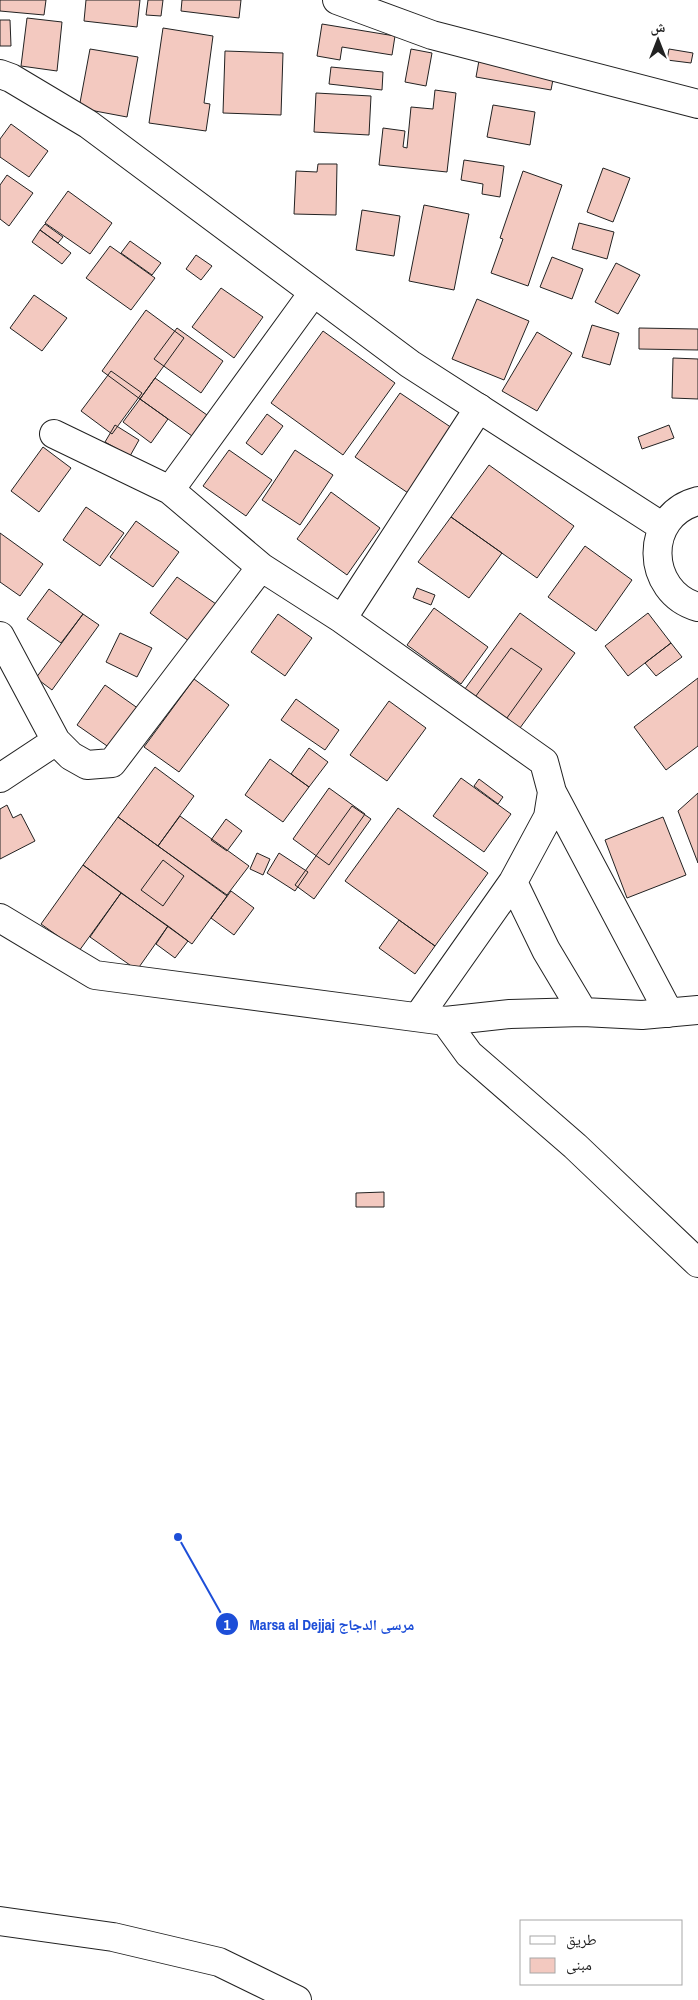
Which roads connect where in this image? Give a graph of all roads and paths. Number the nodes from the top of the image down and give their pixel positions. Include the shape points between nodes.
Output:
1 (337, 0) edge
2 (0, 74) edge
3 (698, 104) edge
4 (313, 293) junction
5 (479, 408) junction
6 (54, 434) dead end
7 (170, 490) junction
8 (698, 501) edge
9 (663, 527) junction
10 (261, 567) junction
11 (698, 607) edge
12 (342, 619) junction
13 (0, 636) edge
14 (56, 741) junction
15 (0, 778) edge
16 (552, 792) junction
17 (512, 882) junction
18 (0, 918) edge
19 (698, 1010) edge
20 (584, 1012) junction
21 (670, 1013) junction
22 (418, 1017) junction
23 (445, 1021) junction
24 (698, 1263) edge
25 (0, 1922) edge
26 (298, 2000) edge

1 - 3 street via 432,35
2 - 4 street via 88,124
4 - 5 street via 410,364
4 - 7 street
5 - 9 street
5 - 12 street
6 - 7 street
7 - 10 street
8 - 9 street via 674,513
9 - 11 street via 657,545 657,562 663,580 674,594
10 - 12 street
10 - 14 street via 112,763 87,765 71,756
12 - 16 street via 544,762
13 - 14 street
14 - 15 street
16 - 17 street via 548,817
16 - 21 street
17 - 20 street via 546,950
17 - 22 street
18 - 22 street via 95,975
19 - 21 street
20 - 21 street
20 - 23 street via 510,1014
22 - 23 street
23 - 24 street via 469,1054 575,1146
25 - 26 street via 112,1937 218,1962

